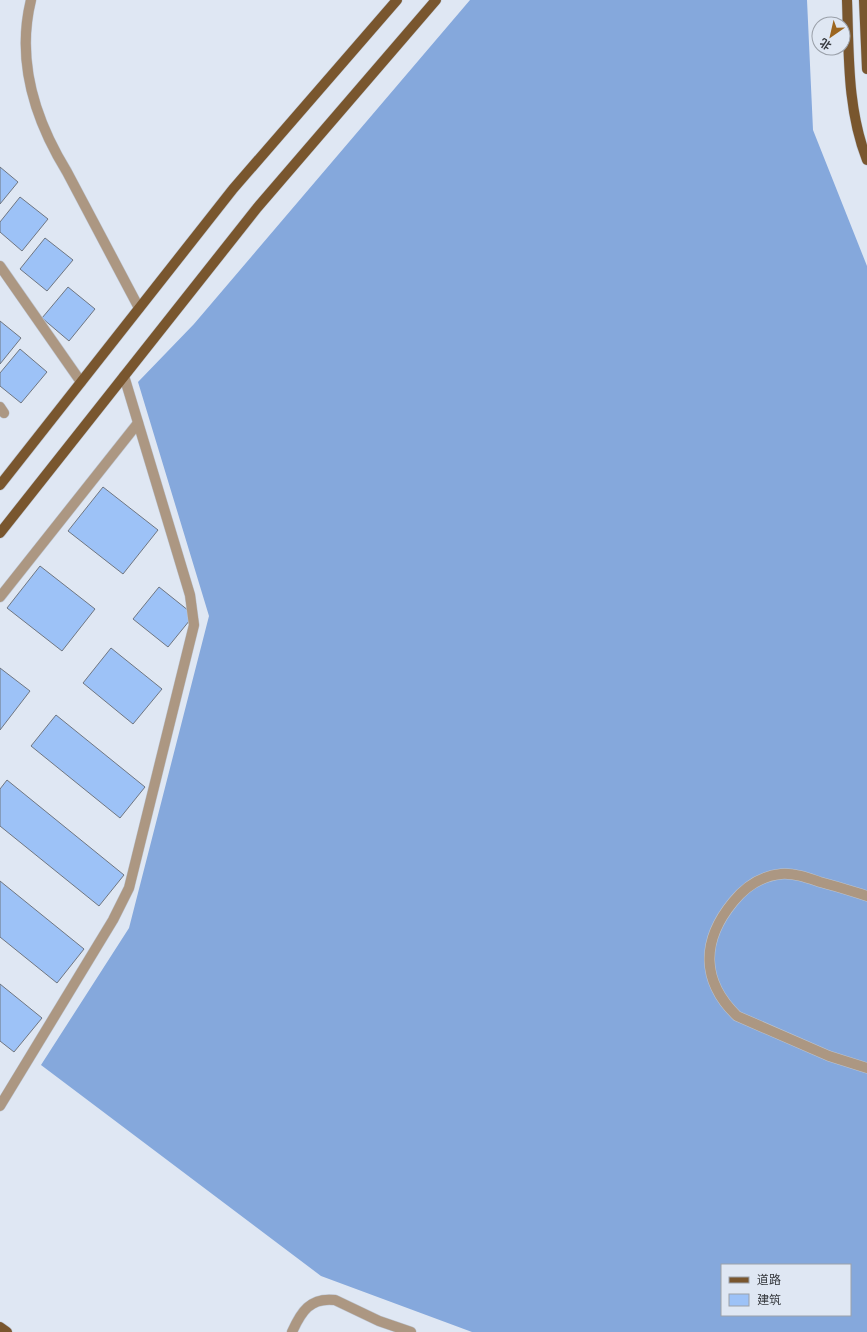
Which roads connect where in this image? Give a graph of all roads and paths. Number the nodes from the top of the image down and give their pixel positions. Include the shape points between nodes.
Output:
1 (31, 0) edge
2 (396, 0) edge
3 (436, 0) edge
4 (847, 0) edge
5 (864, 0) edge
6 (867, 69) edge
7 (867, 160) edge
8 (0, 266) edge
9 (139, 308) junction
10 (124, 376) junction
11 (81, 382) junction
12 (138, 423) junction
13 (0, 485) edge
14 (0, 534) edge
15 (0, 597) edge
16 (867, 896) edge
17 (867, 1068) edge
18 (0, 1106) edge
19 (0, 1327) edge
20 (7, 1332) edge
21 (292, 1332) edge
22 (411, 1332) edge

1 - 9 street via 27,22 27,62 37,110 55,153
2 - 9 main road via 233,189
3 - 10 main road via 256,208
4 - 7 main road via 850,83 854,116
5 - 6 main road
8 - 11 street
9 - 11 main road
10 - 12 street
10 - 14 main road
11 - 13 main road
12 - 15 street
12 - 18 street via 190,595 194,625 129,888 113,920
16 - 17 street via 797,875 766,877 742,892 724,914 714,933 709,953 713,982 726,1006 737,1016 829,1056
19 - 20 main road
21 - 22 street via 299,1316 308,1306 315,1302 335,1300 379,1321

